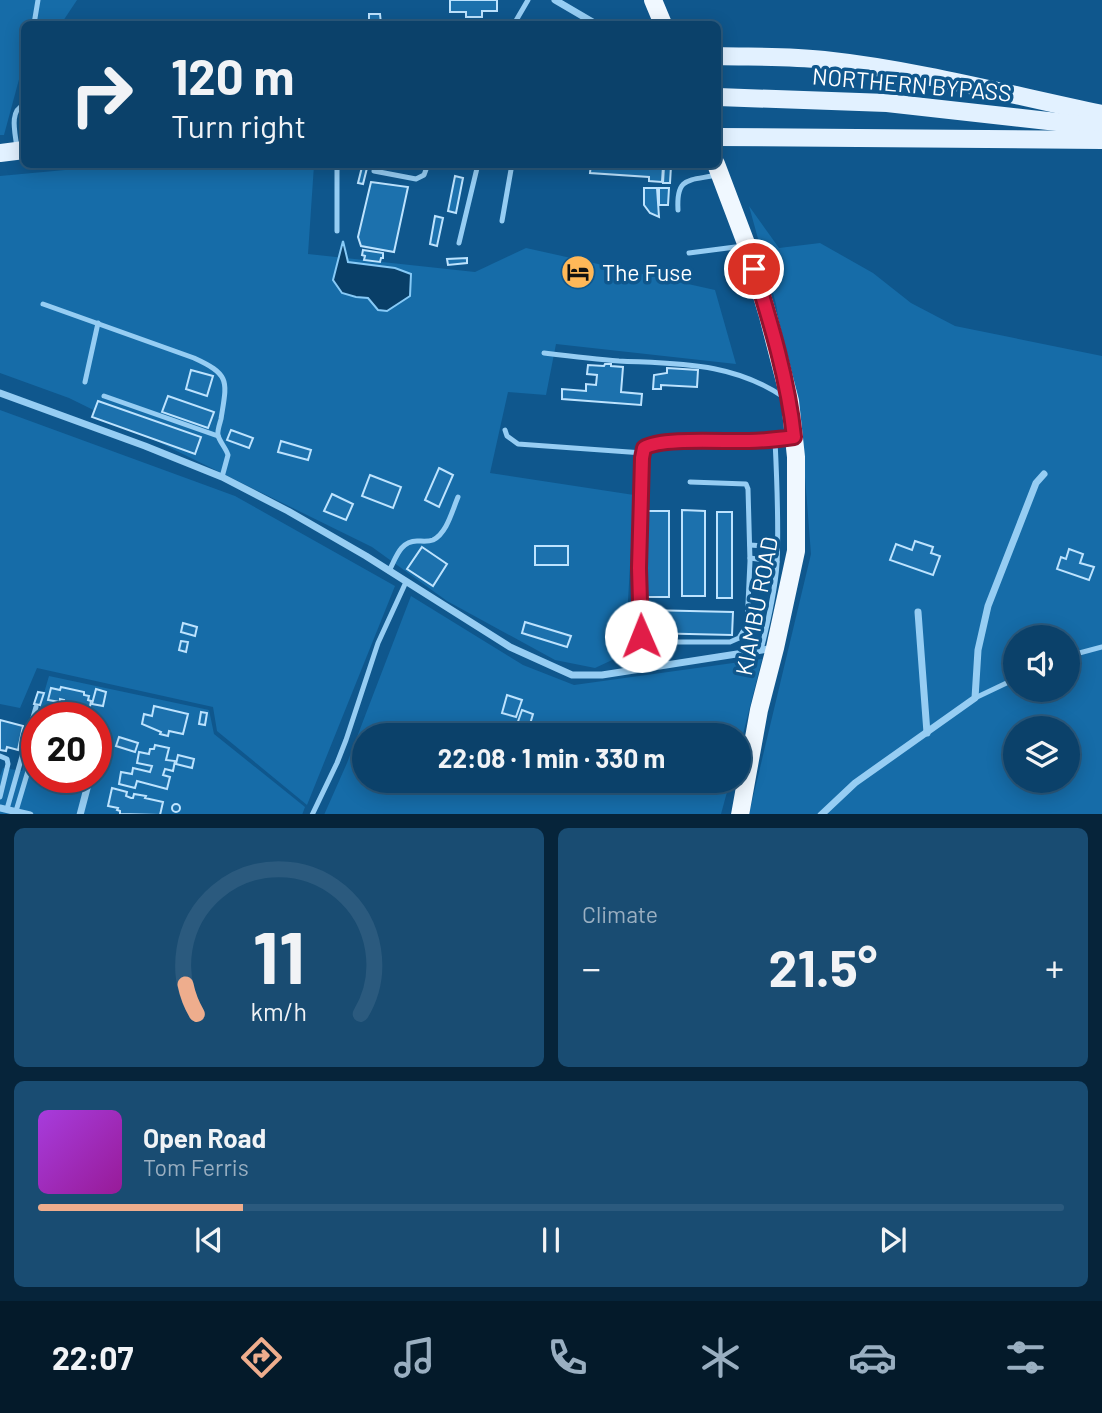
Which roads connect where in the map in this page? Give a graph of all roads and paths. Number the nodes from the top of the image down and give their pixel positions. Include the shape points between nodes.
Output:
1 (38, 0) edge
2 (528, 0) edge
3 (555, 0) edge
4 (653, 0) edge
5 (34, 21) edge
6 (516, 21) edge
7 (591, 21) edge
8 (662, 21) edge
9 (721, 56) edge
10 (721, 97) edge
11 (21, 107) edge
12 (1102, 114) edge
13 (1102, 127) edge
14 (721, 137) edge
15 (1102, 140) edge
16 (14, 151) edge
17 (337, 168) edge
18 (427, 168) edge
19 (477, 168) edge
20 (511, 168) edge
21 (718, 169) edge
22 (374, 171) dead end
23 (678, 210) dead end
24 (502, 221) dead end
25 (337, 231) dead end
26 (459, 243) dead end
27 (747, 246) junction
28 (689, 253) dead end
29 (43, 304) dead end
30 (98, 323) junction
31 (544, 354) dead end
32 (85, 382) dead end
33 (0, 393) edge
34 (104, 396) dead end
35 (790, 401) junction
36 (505, 430) dead end
37 (218, 436) junction
38 (794, 437) junction
39 (775, 440) junction
40 (643, 453) junction
41 (1044, 474) dead end
42 (222, 477) junction
43 (690, 482) dead end
44 (458, 497) dead end
45 (750, 545) junction
46 (777, 547) junction
47 (750, 558) junction
48 (777, 562) junction
49 (389, 571) junction
50 (406, 582) junction
51 (918, 612) dead end
52 (1102, 647) edge
53 (768, 649) junction
54 (1080, 653) edge
55 (1003, 685) edge
56 (975, 698) junction
57 (926, 733) junction
58 (21, 753) edge
59 (0, 756) edge
60 (21, 793) edge
61 (86, 793) edge
62 (0, 797) edge
63 (3, 808) edge
64 (16, 811) junction
65 (30, 814) edge
66 (80, 814) edge
67 (312, 814) edge
68 (740, 814) edge
69 (821, 814) edge

1 - 5 lane
2 - 6 lane
3 - 7 street
4 - 8 highway
9 - 12 main road via 803,58 891,69
10 - 13 main road, NORTHERN BYPASS via 887,103
11 - 16 lane via 15,111
14 - 15 main road
17 - 25 lane
18 - 22 lane via 416,179
19 - 26 lane
20 - 24 lane
21 - 23 lane via 684,182 679,188
21 - 27 highway, KIAMBU ROAD
27 - 28 lane
27 - 35 highway, KIAMBU ROAD
29 - 30 lane
30 - 32 lane
30 - 37 lane via 194,358 222,375 226,383
31 - 35 lane via 723,369
33 - 42 street
34 - 37 lane
35 - 38 highway, KIAMBU ROAD
36 - 40 lane via 518,444
37 - 42 lane via 228,454
38 - 39 lane
38 - 53 highway, KIAMBU ROAD via 796,551
39 - 40 lane via 663,442 649,445
39 - 46 lane
40 - 47 lane via 642,639 651,643 739,638 747,625
41 - 56 street via 988,606 978,650
42 - 49 street
43 - 45 lane via 746,484
44 - 49 lane via 444,530 430,542 404,543
45 - 46 lane
45 - 47 lane
46 - 48 lane
47 - 48 lane
48 - 53 lane
49 - 50 street
50 - 53 street via 510,647 572,675 602,675
50 - 67 lane via 378,643 337,763
51 - 57 street
52 - 54 lane
53 - 68 highway, KIAMBU ROAD
55 - 56 lane
56 - 57 street
57 - 69 street via 855,783
58 - 63 lane
59 - 62 lane via 8,764
60 - 64 lane
61 - 66 street
63 - 64 street
64 - 65 street

